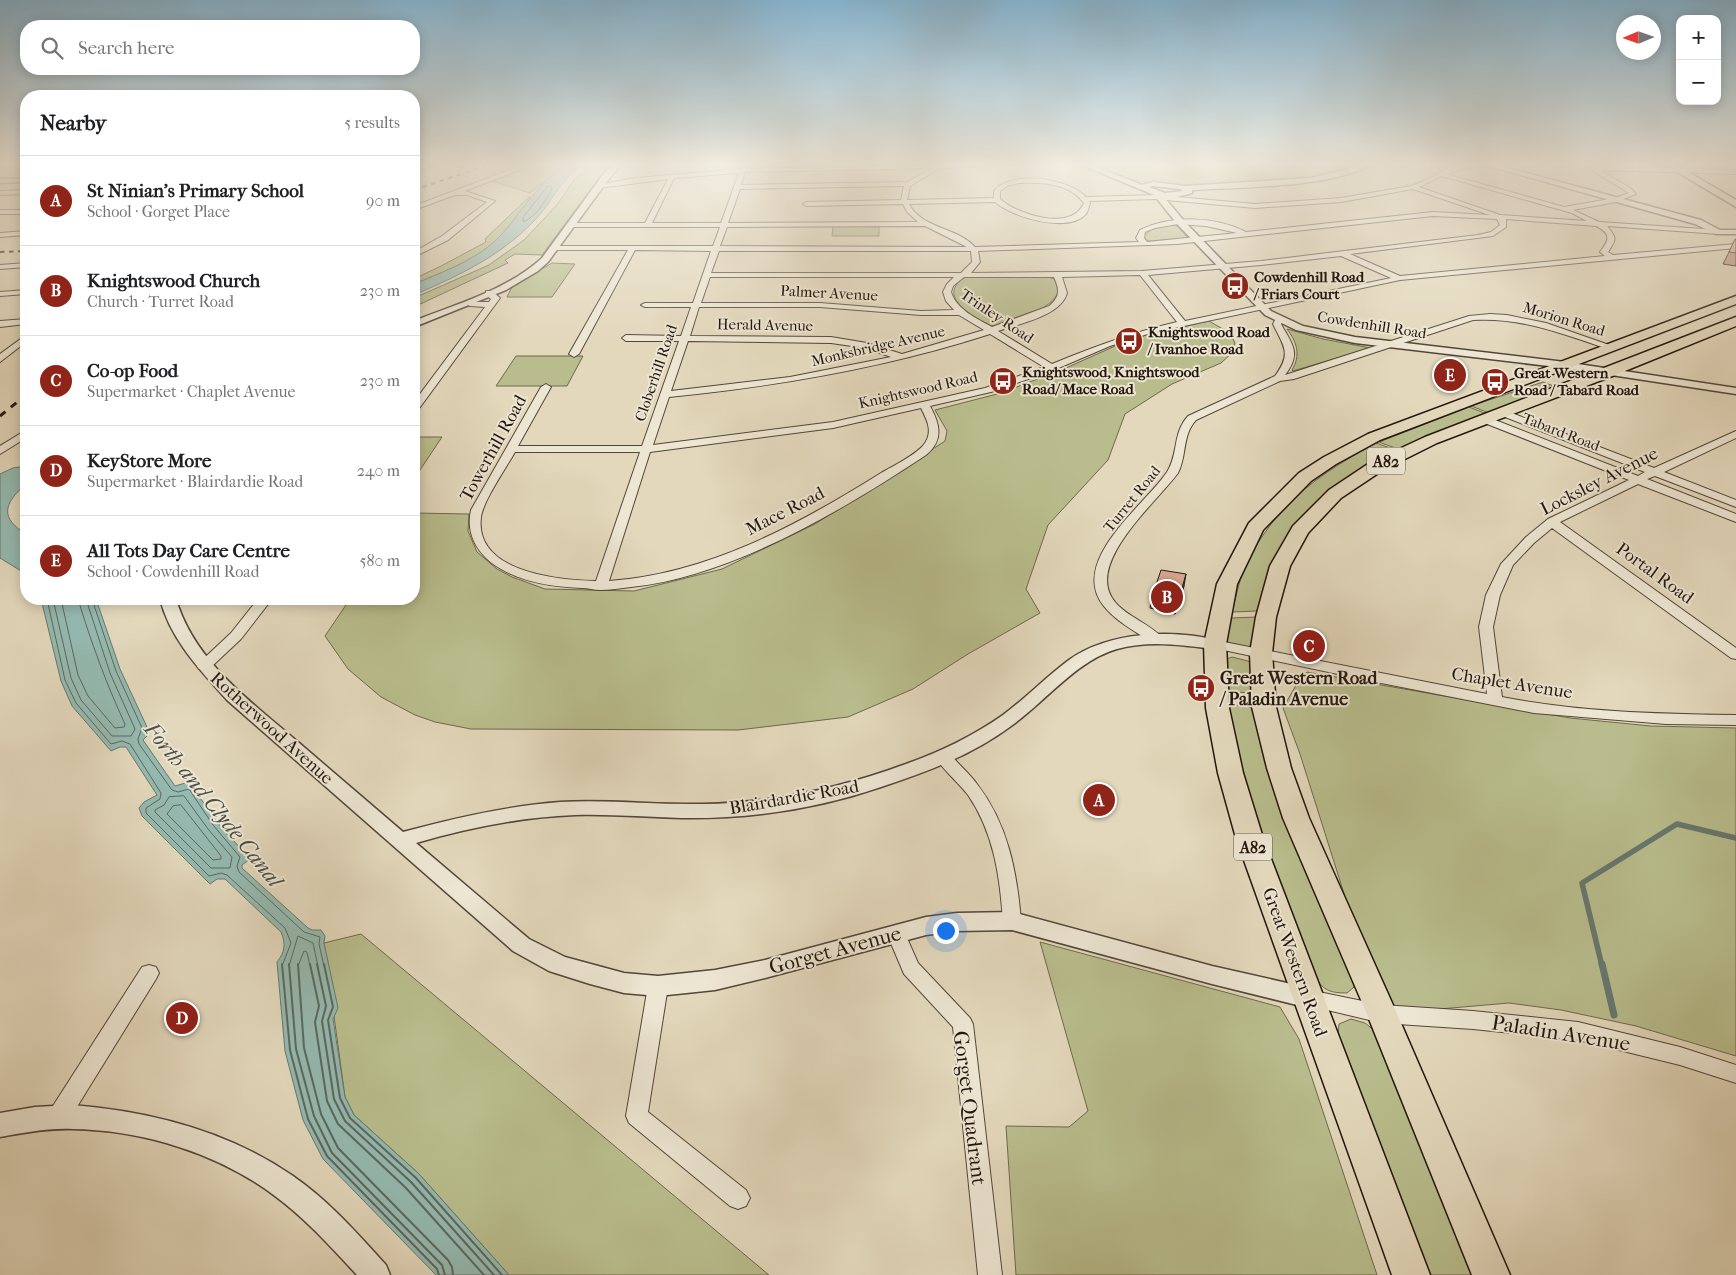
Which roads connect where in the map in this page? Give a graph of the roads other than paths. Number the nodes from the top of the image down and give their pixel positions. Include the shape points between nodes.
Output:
1 (466, 222) edge
2 (573, 222) edge
3 (742, 222) edge
4 (908, 222) edge
5 (1354, 222) edge
6 (1503, 222) edge
7 (1577, 222) edge
8 (1595, 222) edge
9 (1696, 222) edge
10 (1181, 223) junction
11 (926, 224) joint
12 (1598, 224) junction
13 (571, 225) junction
14 (646, 225) joint
15 (724, 225) junction
16 (1719, 232) junction
17 (20, 233) edge
18 (1735, 233) edge
19 (1249, 234) junction
20 (0, 235) edge
21 (1197, 240) junction
22 (1145, 244) junction
23 (432, 245) junction
24 (1736, 246) edge
25 (420, 248) edge
26 (553, 248) junction
27 (633, 248) junction
28 (716, 248) junction
29 (973, 248) junction
30 (420, 251) edge
31 (1343, 254) junction
32 (1612, 258) junction
33 (20, 265) edge
34 (0, 267) edge
35 (1224, 267) junction
36 (1142, 273) junction
37 (706, 275) junction
38 (962, 275) junction
39 (1057, 275) junction
40 (1400, 278) junction
41 (20, 292) edge
42 (489, 293) junction
43 (0, 294) edge
44 (1736, 300) edge
45 (470, 304) dead end
46 (491, 305) junction
47 (645, 305) dead end
48 (696, 305) junction
49 (1262, 306) junction
50 (961, 312) junction
51 (1279, 320) junction
52 (1736, 321) edge
53 (20, 322) edge
54 (420, 322) edge
55 (1182, 323) junction
56 (0, 324) edge
57 (990, 331) junction
58 (626, 338) dead end
59 (684, 338) junction
60 (20, 343) edge
61 (1393, 345) junction
62 (1611, 348) junction
63 (574, 354) dead end
64 (902, 357) junction
65 (1508, 358) junction
66 (0, 359) edge
67 (1565, 365) junction
68 (1051, 368) junction
69 (1610, 372) junction
70 (1534, 376) junction
71 (1278, 378) junction
72 (546, 387) dead end
73 (1736, 391) edge
74 (665, 394) junction
75 (420, 400) edge
76 (924, 405) junction
77 (1504, 413) junction
78 (1486, 420) junction
79 (1736, 435) edge
80 (20, 437) edge
81 (511, 449) junction
82 (646, 449) junction
83 (0, 451) edge
84 (1654, 472) junction
85 (1639, 479) junction
86 (1736, 504) edge
87 (1736, 518) edge
88 (1552, 522) junction
89 (601, 586) junction
90 (170, 605) edge
91 (260, 605) edge
92 (1156, 639) junction
93 (1214, 648) junction
94 (1736, 655) edge
95 (1269, 658) junction
96 (204, 666) junction
97 (1496, 701) junction
98 (1736, 720) edge
99 (943, 757) junction
100 (399, 840) junction
101 (1012, 921) junction
102 (896, 934) junction
103 (149, 973) dead end
104 (658, 986) junction
105 (1309, 998) junction
106 (1382, 1014) junction
107 (1736, 1074) edge
108 (59, 1116) junction
109 (0, 1125) edge
110 (738, 1198) dead end
111 (376, 1275) edge
112 (990, 1275) edge
113 (1411, 1275) edge
114 (1490, 1275) edge

1 - 23 street
2 - 13 street
3 - 15 street
4 - 11 street
5 - 19 street
6 - 31 street via 1502,229 1485,236
7 - 12 street
8 - 12 street
9 - 16 street
10 - 19 street via 1219,226
10 - 21 street, Cowdenhill Road
10 - 22 street via 1146,228 1140,234
11 - 29 street
12 - 16 street
12 - 32 street via 1612,237 1604,252
13 - 14 street
13 - 26 street
14 - 15 street
15 - 28 street, Cloberhill Road
16 - 18 street
17 - 20 street
19 - 21 street
21 - 22 street
21 - 35 street, Cowdenhill Road
22 - 29 street
23 - 25 street
23 - 30 street
24 - 32 street, Knightswood Road
26 - 27 street
26 - 42 street via 535,269
27 - 28 street
27 - 63 street
28 - 29 street
28 - 37 street, Cloberhill Road
29 - 38 street, Trinley Road via 977,261
31 - 35 street
31 - 40 street
32 - 40 street, Knightswood Road
33 - 34 street
35 - 36 street
35 - 49 street, Cowdenhill Road
36 - 39 street
36 - 55 street
37 - 38 street
37 - 48 street, Cloberhill Road
38 - 39 street
38 - 50 street, Trinley Road via 946,293
39 - 57 street, Monksbridge Avenue via 1064,288 1059,303 1040,314
40 - 49 street, Knightswood Road
41 - 43 street
42 - 46 street via 496,298
42 - 54 street
44 - 62 main road, Great Western Road / A82
45 - 46 street
46 - 75 street
47 - 48 street, Palmer Avenue
48 - 50 street, Palmer Avenue via 820,305 921,313
48 - 59 street, Cloberhill Road
49 - 51 street, Cowdenhill Road
49 - 55 street, Knightswood Road
50 - 57 street, Trinley Road
51 - 61 street, Cowdenhill Road via 1325,335
51 - 71 street via 1277,324 1291,352 1289,362
52 - 69 main road, A82
53 - 56 street
55 - 68 street, Knightswood Road via 1120,339
57 - 64 street, Monksbridge Avenue
57 - 68 street, Trinley Road
58 - 59 street, Herald Avenue
59 - 64 street, Herald Avenue via 831,340 867,346
59 - 74 street, Cloberhill Road
60 - 66 street
61 - 62 street, Morion Road via 1472,318 1492,316 1526,320
61 - 65 street, Cowdenhill Road
61 - 71 street, Turret Road via 1291,377
62 - 67 main road, Great Western Road / A82
64 - 74 street, Monksbridge Avenue via 755,386
65 - 67 street, Cowdenhill Road
65 - 70 street via 1530,370
67 - 69 street, Cowdenhill Road
67 - 70 main road, Great Western Road / A82
68 - 76 street, Knightswood Road via 988,390
69 - 73 street, Cowdenhill Road
69 - 77 main road, A82
70 - 93 main road, Great Western Road / A82 via 1374,437 1302,479 1266,514 1237,558 1221,603
71 - 92 street, Turret Road via 1199,413 1188,422 1182,433 1177,467 1138,511 1101,567 1100,589 1110,605
72 - 81 street, Towerhill Road
74 - 82 street, Cloberhill Road
76 - 82 street, Knightswood Road via 787,432
76 - 89 street, Mace Road via 935,432 926,449 828,509 707,568 632,585
77 - 78 main road, A82
77 - 84 street, Tabard Road
78 - 85 street, Tabard Road
78 - 95 main road, A82 via 1431,440 1377,466 1335,494 1300,530 1280,566 1266,618
79 - 84 street, Locksley Avenue
80 - 83 street
81 - 82 street, Knightswood Road
81 - 89 street, Towerhill Road via 476,512 476,534 484,548 502,564 532,578
82 - 89 street, Cloberhill Road
84 - 85 street, Locksley Avenue
84 - 86 street, Tabard Road
85 - 87 street, Tabard Road
85 - 88 street, Locksley Avenue
88 - 94 street, Portal Road
88 - 97 street, Locksley Avenue via 1507,564 1493,595 1486,627
90 - 96 street, Rotherwood Avenue via 182,634
91 - 96 street via 236,636
92 - 93 street, Blairdardie Road via 1181,640
92 - 99 street, Blairdardie Road via 1117,645 1081,659 1012,717
93 - 95 street, Chaplet Avenue
93 - 105 main road, Great Western Road / A82 via 1217,717 1224,752 1251,843
95 - 97 street, Chaplet Avenue
95 - 106 main road, A82 via 1264,707 1269,736 1296,818
96 - 100 street, Rotherwood Avenue via 233,696
97 - 98 street, Chaplet Avenue via 1534,708 1666,719
99 - 100 street, Blairdardie Road via 872,783 760,807 682,811 561,808 459,823
99 - 101 street via 973,791 995,828 1009,880
100 - 104 street, Gorget Avenue via 521,945 556,964 590,975
101 - 102 street, Gorget Avenue via 957,922
101 - 105 street, Gorget Avenue
102 - 104 street, Gorget Avenue via 715,980
102 - 112 street, Gorget Quadrant via 910,968 962,1024
103 - 108 street
104 - 110 street via 637,1116
105 - 106 street
105 - 113 main road, Great Western Road / A82
106 - 107 street, Paladin Avenue via 1578,1031 1670,1053
106 - 114 main road, A82
108 - 109 street
108 - 111 street via 131,1122 186,1137 239,1158 283,1186 325,1220

